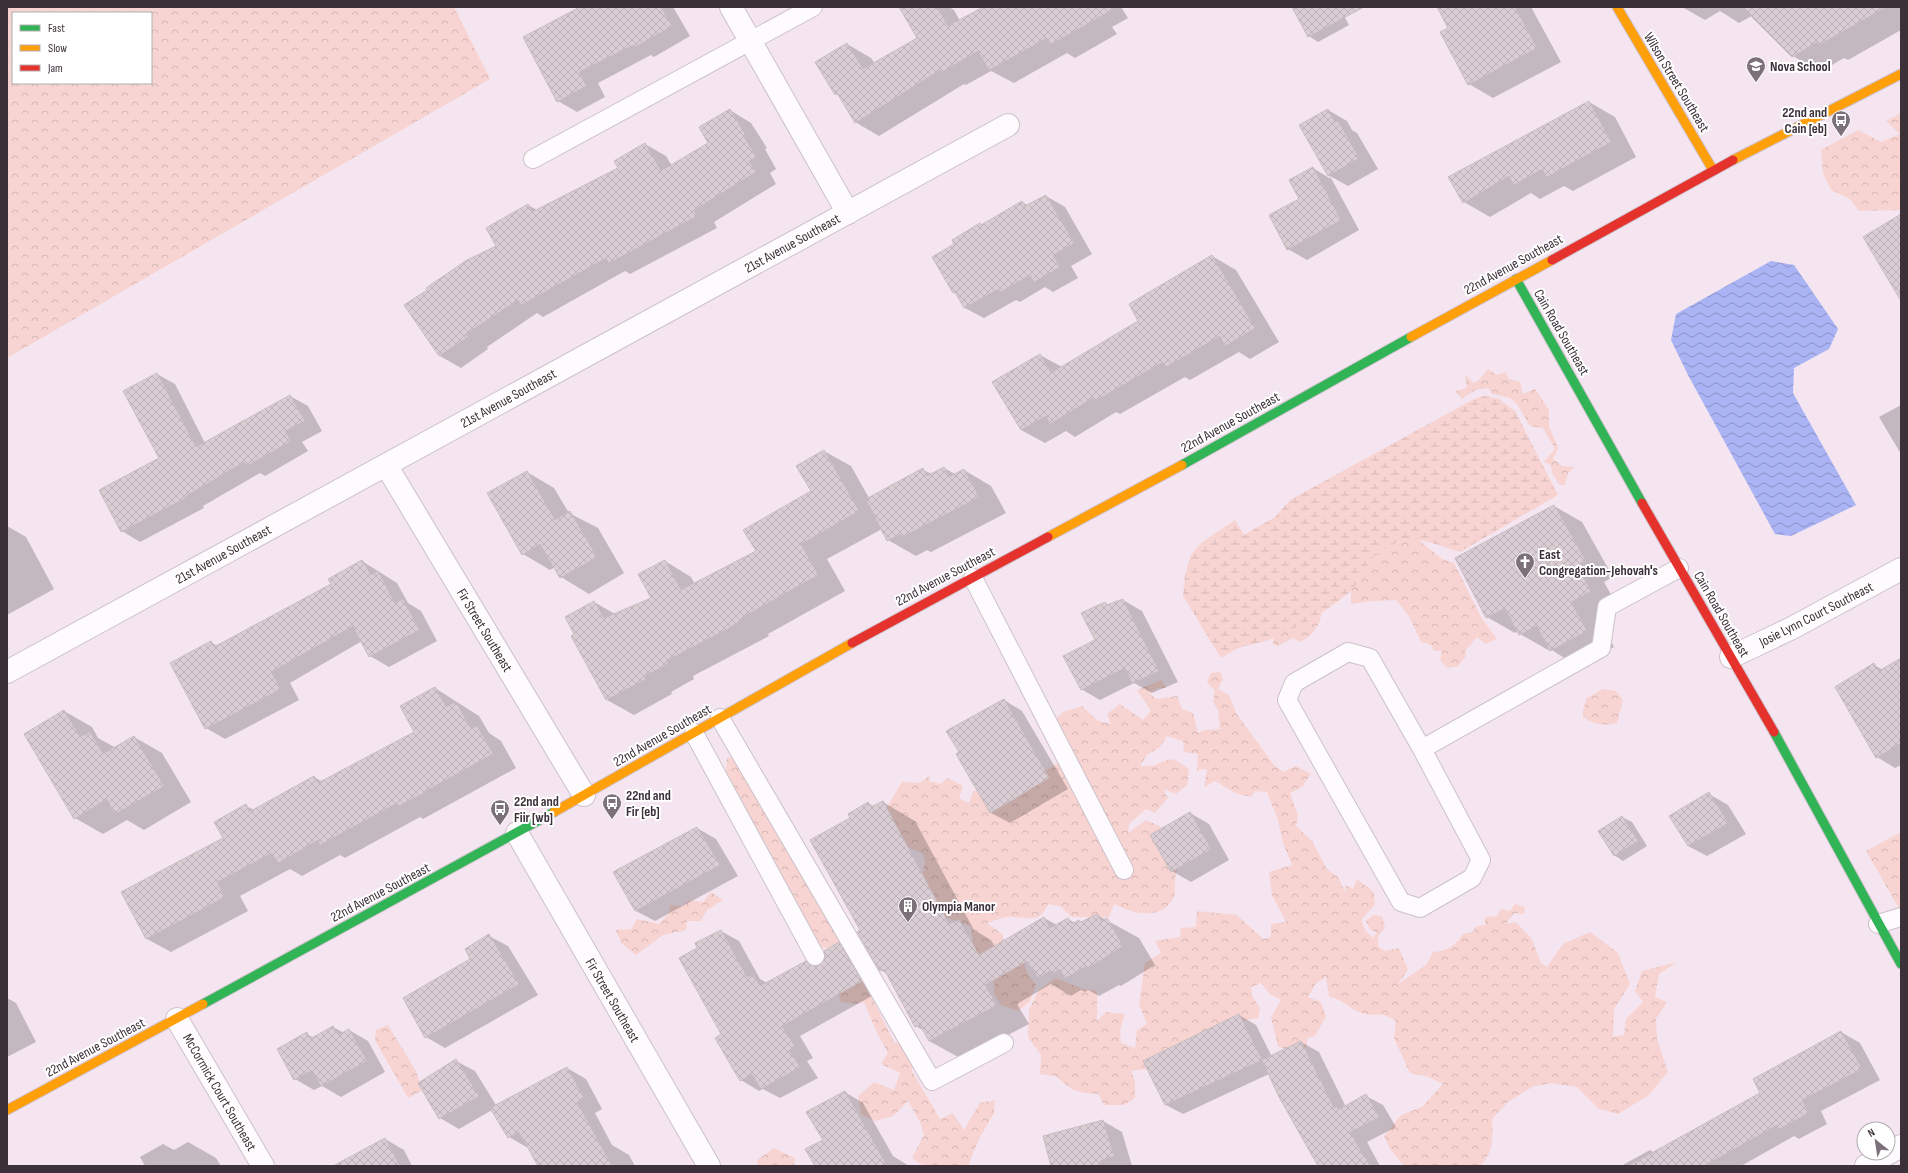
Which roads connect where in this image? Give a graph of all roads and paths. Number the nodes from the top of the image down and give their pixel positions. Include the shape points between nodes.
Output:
1 (731, 7) edge
2 (813, 7) edge
3 (1617, 7) edge
4 (751, 42) junction
5 (1901, 74) edge
6 (1008, 125) dead end
7 (533, 159) dead end
8 (1714, 170) junction
9 (848, 212) junction
10 (1516, 279) junction
11 (386, 465) junction
12 (1679, 568) junction
13 (1901, 570) edge
14 (973, 578) junction
15 (1731, 657) junction
16 (7, 672) edge
17 (720, 718) junction
18 (694, 733) junction
19 (1422, 749) junction
20 (584, 795) junction
21 (518, 833) junction
22 (1124, 870) dead end
23 (1901, 917) edge
24 (1878, 924) junction
25 (815, 956) dead end
26 (1901, 964) edge
27 (177, 1019) junction
28 (1004, 1043) dead end
29 (7, 1110) edge
30 (1901, 1146) edge
31 (263, 1166) edge
32 (709, 1166) edge
33 (1866, 1166) edge

1 - 4 street
2 - 4 lane
3 - 8 street, Wilson Street Southeast
4 - 7 lane
4 - 9 street
5 - 8 street, 22nd Avenue Southeast
6 - 9 street, 21st Avenue Southeast
8 - 10 street, 22nd Avenue Southeast
9 - 11 street, 21st Avenue Southeast
10 - 12 street, Cain Road Southeast
10 - 14 street, 22nd Avenue Southeast
11 - 16 street, 21st Avenue Southeast
11 - 20 street, Fir Street Southeast
12 - 15 street, Cain Road Southeast
12 - 19 lane via 1607,607 1601,648
13 - 15 street, Josie Lynn Court Southeast
14 - 17 street, 22nd Avenue Southeast
14 - 22 lane
15 - 24 street, Cain Road Southeast
17 - 18 street, 22nd Avenue Southeast
17 - 28 lane via 932,1081
18 - 20 street, 22nd Avenue Southeast
18 - 25 lane
19 - 19 lane via 1370,658 1348,652 1294,683 1287,700 1401,902 1420,908 1472,878 1481,860
20 - 21 street, 22nd Avenue Southeast
21 - 27 street, 22nd Avenue Southeast
21 - 32 street, Fir Street Southeast
23 - 24 lane
24 - 26 street, Cain Road Southeast
27 - 29 street, 22nd Avenue Southeast
27 - 31 street, McCormick Court Southeast
30 - 33 street

